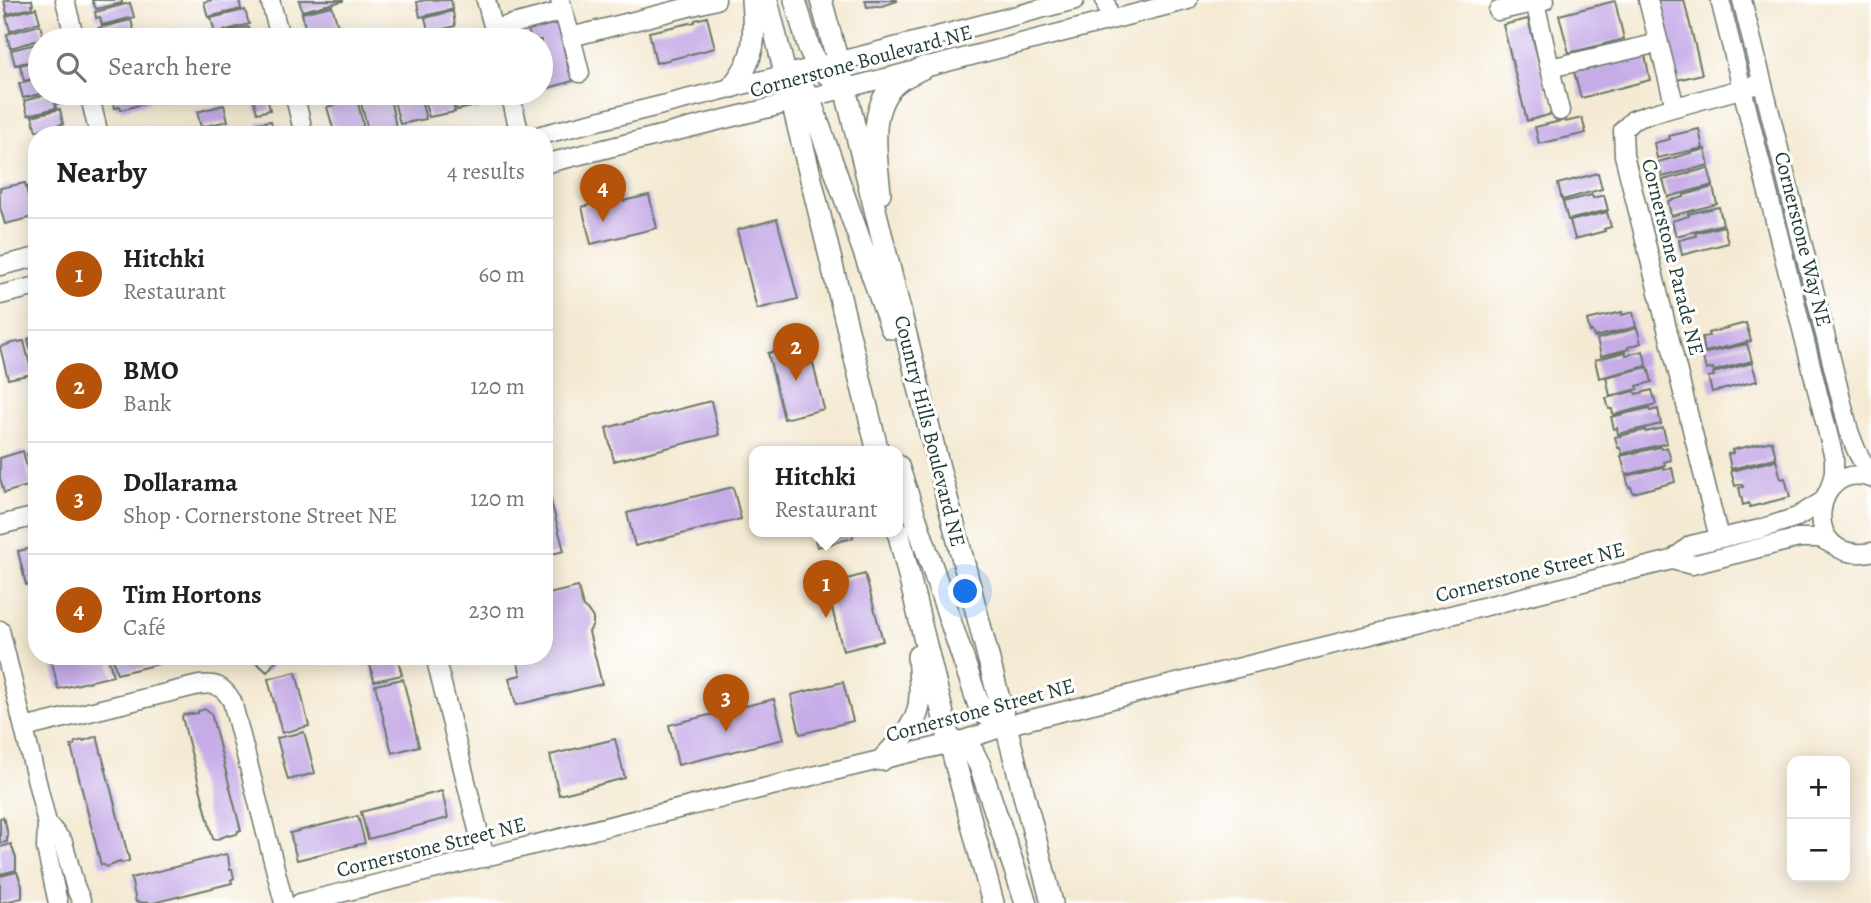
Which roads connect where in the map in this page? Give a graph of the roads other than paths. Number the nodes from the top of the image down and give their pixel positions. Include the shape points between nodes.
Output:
1 (65, 0) edge
2 (271, 0) edge
3 (486, 0) edge
4 (716, 0) edge
5 (752, 0) edge
6 (767, 0) edge
7 (795, 0) edge
8 (821, 0) edge
9 (1074, 0) edge
10 (1105, 0) edge
11 (1188, 0) edge
12 (1648, 0) edge
13 (1720, 0) edge
14 (1742, 0) edge
15 (1540, 1) edge
16 (562, 5) edge
17 (1033, 5) edge
18 (1498, 11) dead end
19 (1110, 19) junction
20 (72, 28) edge
21 (278, 28) edge
22 (493, 28) edge
23 (509, 28) edge
24 (571, 37) junction
25 (1659, 43) junction
26 (828, 64) junction
27 (925, 67) junction
28 (1550, 68) junction
29 (580, 73) dead end
30 (785, 74) junction
31 (1762, 83) junction
32 (732, 87) junction
33 (845, 88) junction
34 (1742, 89) junction
35 (801, 99) junction
36 (92, 105) edge
37 (297, 105) edge
38 (513, 105) edge
39 (1675, 107) junction
40 (1560, 111) dead end
41 (97, 126) edge
42 (302, 126) edge
43 (518, 126) edge
44 (553, 132) edge
45 (553, 162) edge
46 (883, 247) junction
47 (28, 259) edge
48 (0, 266) edge
49 (28, 288) edge
50 (0, 295) edge
51 (854, 354) junction
52 (877, 446) edge
53 (891, 446) edge
54 (936, 456) junction
55 (1871, 475) edge
56 (903, 481) edge
57 (1826, 496) junction
58 (28, 518) edge
59 (0, 525) edge
60 (899, 537) edge
61 (1719, 538) junction
62 (1837, 547) junction
63 (1871, 552) edge
64 (1672, 560) junction
65 (910, 581) junction
66 (0, 630) edge
67 (437, 665) edge
68 (1006, 726) junction
69 (24, 728) junction
70 (950, 743) junction
71 (882, 760) junction
72 (47, 823) junction
73 (485, 858) junction
74 (58, 903) edge
75 (82, 903) edge
76 (284, 903) edge
77 (300, 903) edge
78 (993, 903) edge
79 (1026, 903) edge
80 (1052, 903) edge

1 - 20 street
2 - 21 street
3 - 22 street
4 - 24 street
5 - 32 main road via 751,58
6 - 30 main road
7 - 26 main road via 809,48
8 - 26 main road, Country Hills Boulevard NE
9 - 17 street, Cornerstone Boulevard NE
10 - 19 street
11 - 19 street, Cornerstone Boulevard NE
12 - 25 street
13 - 34 street, Cornerstone Way NE
14 - 31 street, Cornerstone Way NE
15 - 18 street
15 - 28 street
16 - 23 street
16 - 24 street
17 - 26 street, Cornerstone Boulevard NE
19 - 27 street, Cornerstone Boulevard NE
24 - 29 street
25 - 28 street
25 - 39 street
26 - 30 street, Cornerstone Boulevard NE
26 - 33 main road, Country Hills Boulevard NE
27 - 33 street, Cornerstone Boulevard NE
27 - 46 main road via 900,80 880,107 876,140
28 - 40 street
30 - 32 street, Cornerstone Boulevard NE
30 - 35 main road via 799,79
31 - 34 street, Cornerstone Parade NE
31 - 55 street, Cornerstone Way NE via 1849,431
32 - 44 street, Cornerstone Boulevard NE
33 - 35 street, Cornerstone Boulevard NE
33 - 46 main road, Country Hills Boulevard NE
34 - 39 street, Cornerstone Parade NE
34 - 57 street, Cornerstone Way NE via 1834,458
35 - 45 street, Cornerstone Boulevard NE
35 - 51 main road
35 - 54 main road
36 - 41 street
37 - 42 street
38 - 43 street
39 - 61 street, Cornerstone Parade NE via 1633,120 1623,130 1624,155
46 - 54 main road, Country Hills Boulevard NE
47 - 48 street
49 - 50 street
51 - 52 main road
51 - 53 main road
54 - 68 main road, Country Hills Boulevard NE
55 - 57 street via 1840,481
56 - 68 main road via 978,703 985,714
57 - 61 street via 1797,517
57 - 62 street, Cornerstone Way NE via 1823,528
58 - 59 street
60 - 65 main road
61 - 64 street via 1691,545
62 - 63 street via 1860,554
62 - 64 street via 1819,538 1799,538 1692,565
64 - 68 street, Cornerstone Street NE
65 - 70 main road
65 - 71 main road via 920,708 905,736
66 - 69 street
67 - 73 street
68 - 70 street, Cornerstone Street NE
68 - 80 main road, Country Hills Boulevard NE
69 - 72 street
69 - 76 street via 199,685 217,685 226,691
70 - 71 street, Cornerstone Street NE
70 - 78 main road
70 - 79 main road via 967,745 980,766
71 - 73 street, Cornerstone Street NE
72 - 74 street via 46,848
72 - 75 street via 63,842
73 - 77 street, Cornerstone Street NE

